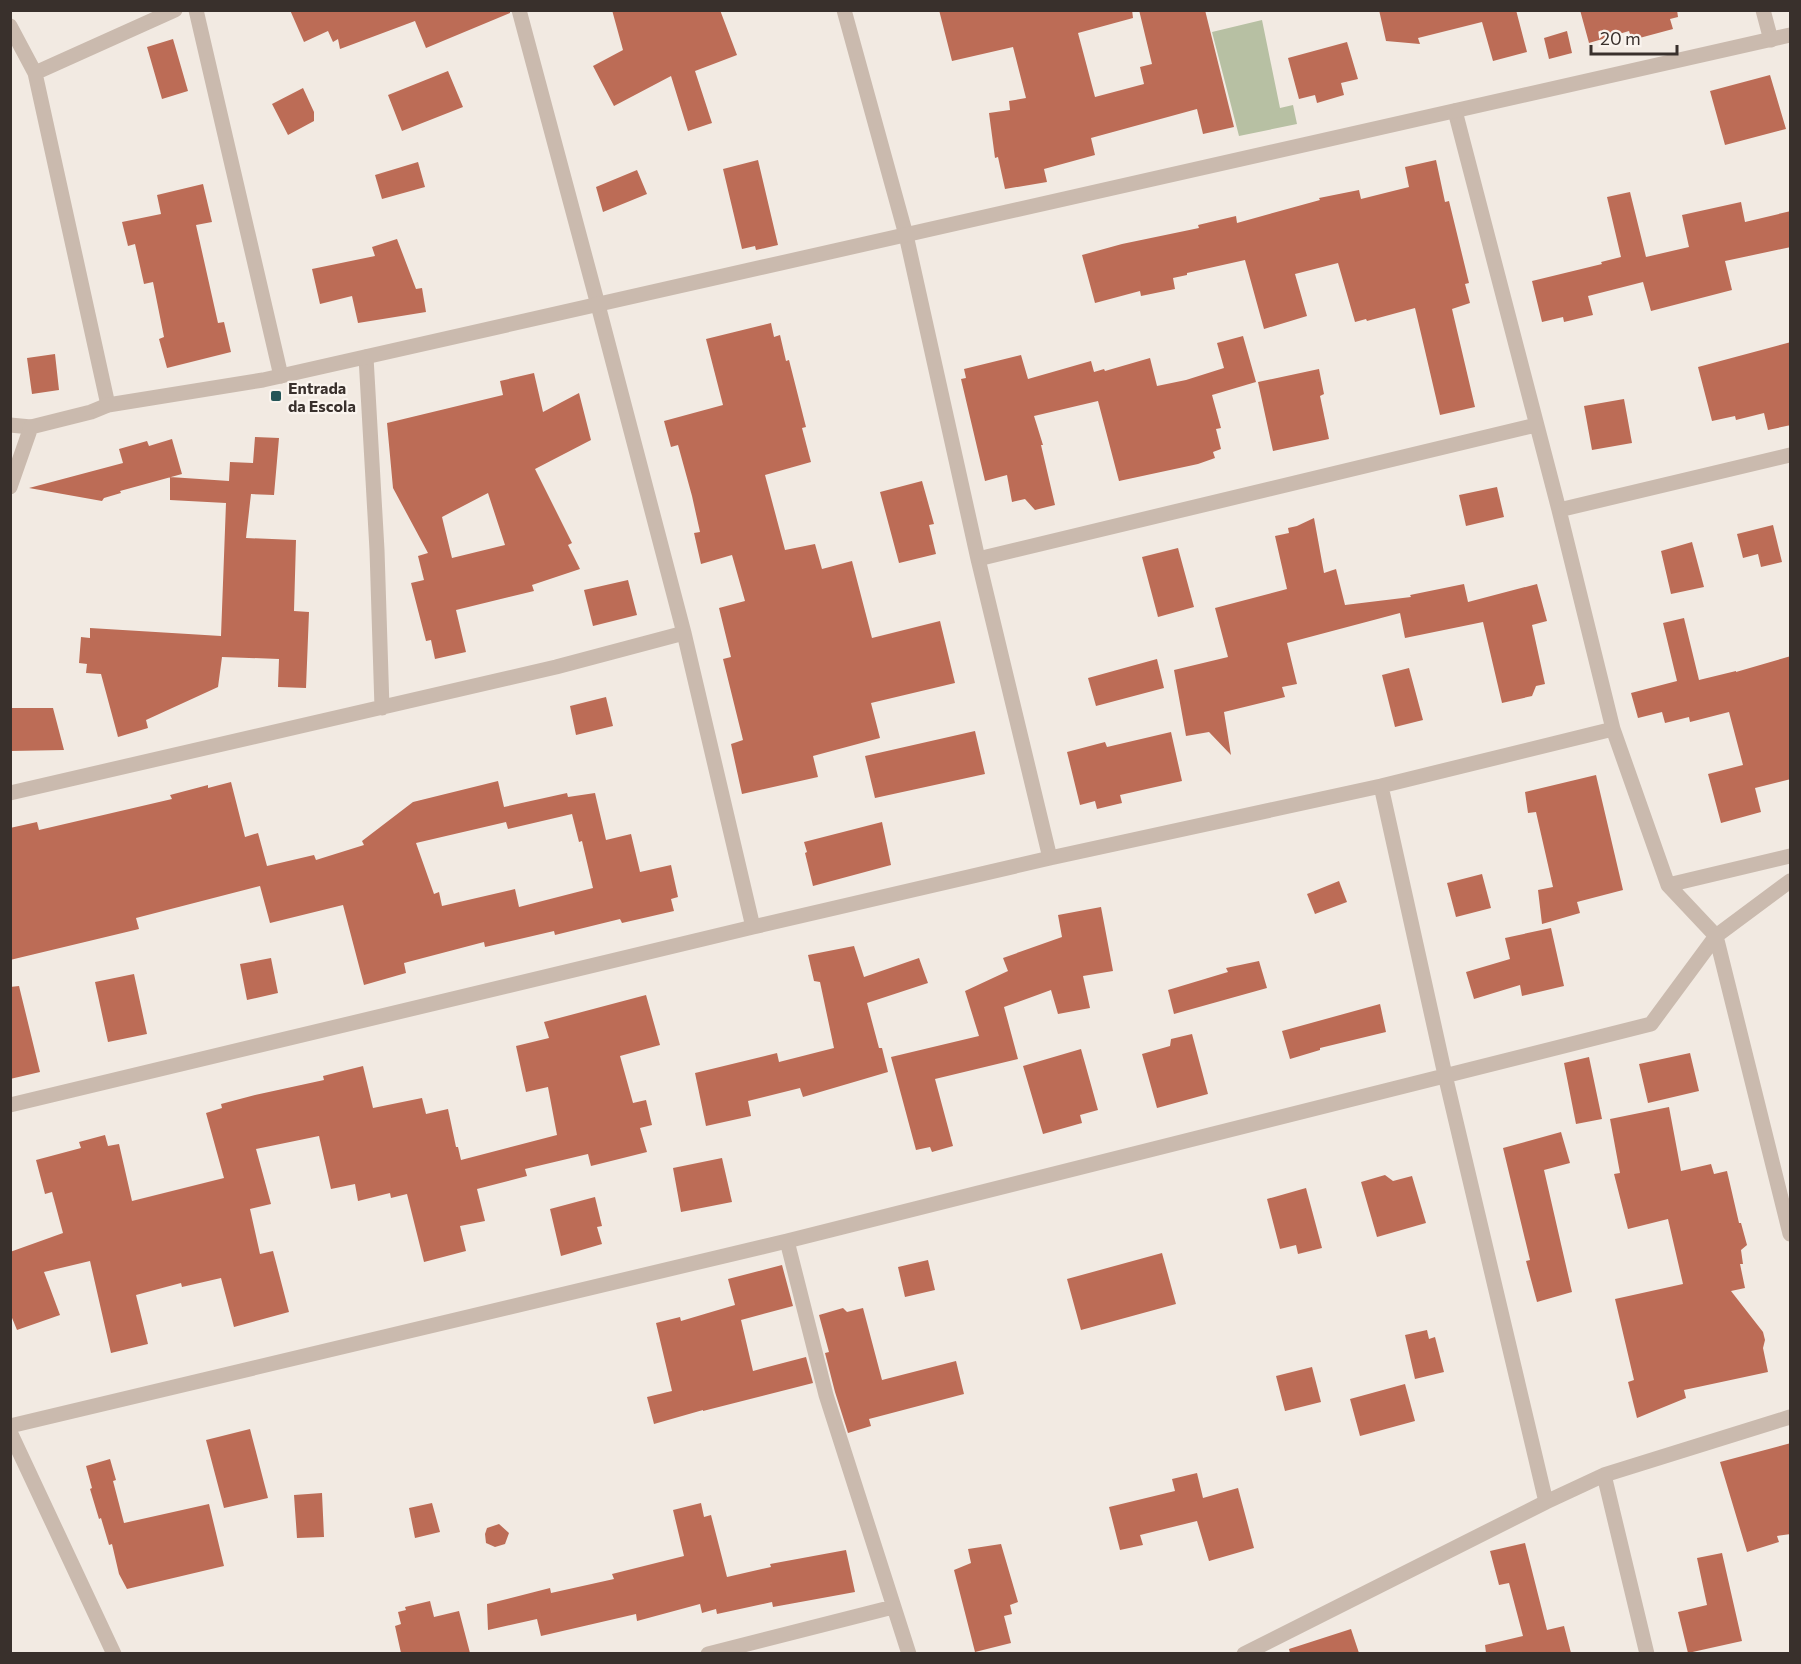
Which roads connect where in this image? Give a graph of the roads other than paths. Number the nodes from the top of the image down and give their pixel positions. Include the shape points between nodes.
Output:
1 (175, 10) edge
2 (196, 10) edge
3 (519, 10) edge
4 (844, 10) edge
5 (1763, 10) edge
6 (10, 26) edge
7 (1791, 35) edge
8 (1771, 40) junction
9 (35, 73) junction
10 (1455, 111) junction
11 (906, 235) junction
12 (598, 305) junction
13 (366, 357) junction
14 (281, 376) junction
15 (108, 405) junction
16 (10, 424) edge
17 (1536, 425) junction
18 (31, 427) junction
19 (1791, 455) edge
20 (10, 487) edge
21 (1559, 510) junction
22 (978, 559) junction
23 (684, 633) junction
24 (382, 708) junction
25 (1613, 729) junction
26 (1382, 786) junction
27 (10, 793) edge
28 (1791, 856) edge
29 (1050, 858) junction
30 (1791, 880) edge
31 (1668, 885) junction
32 (753, 927) junction
33 (1716, 936) junction
34 (1445, 1075) junction
35 (10, 1104) edge
36 (1791, 1234) edge
37 (787, 1241) junction
38 (1791, 1416) edge
39 (10, 1426) edge
40 (10, 1432) edge
41 (1604, 1475) junction
42 (1546, 1502) junction
43 (893, 1607) junction
44 (114, 1653) edge
45 (708, 1653) edge
46 (909, 1653) edge
47 (1244, 1653) edge
48 (1647, 1653) edge

1 - 9 street
2 - 14 street
3 - 12 street
4 - 11 street
5 - 8 street
6 - 9 street
7 - 8 street
8 - 10 street
9 - 15 street
10 - 11 street
10 - 17 street
11 - 12 street
11 - 22 street
12 - 13 street
12 - 23 street
13 - 14 street
13 - 24 street
14 - 15 street
15 - 18 street
16 - 18 street
17 - 21 street
17 - 22 street
18 - 20 street
19 - 21 street
21 - 25 street
22 - 29 street
23 - 24 street
23 - 32 street
24 - 27 street
25 - 26 street
25 - 31 street
26 - 29 street
26 - 34 street
28 - 31 street
29 - 32 street
30 - 33 street
31 - 33 street
32 - 35 street
33 - 34 street via 1651,1024
33 - 36 street
34 - 37 street
34 - 42 street
37 - 39 street
37 - 43 street via 826,1395
38 - 41 street
40 - 44 street
41 - 42 street
41 - 48 street
42 - 47 street
43 - 45 street
43 - 46 street

